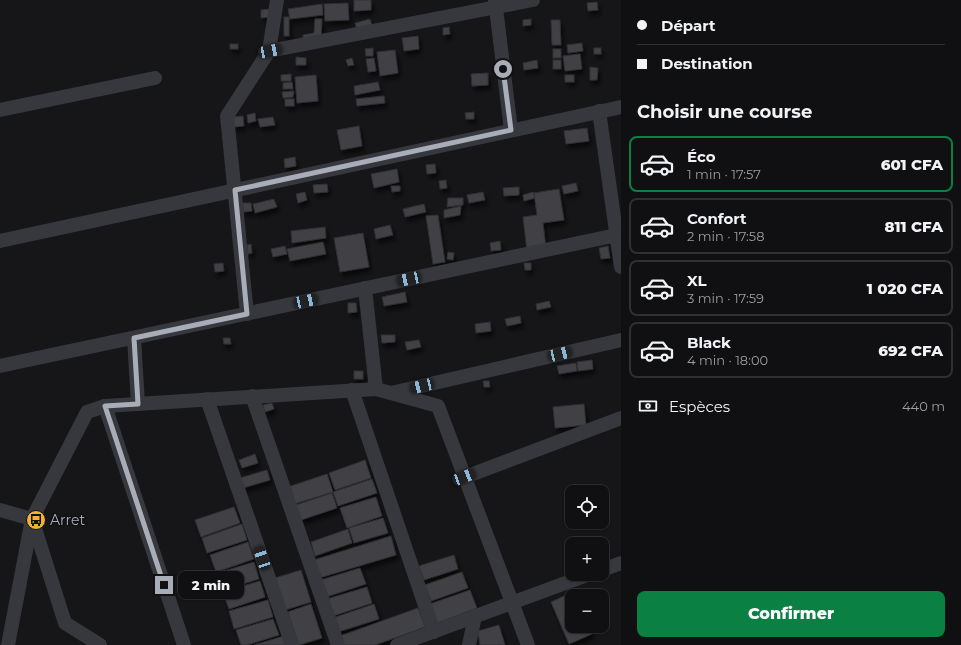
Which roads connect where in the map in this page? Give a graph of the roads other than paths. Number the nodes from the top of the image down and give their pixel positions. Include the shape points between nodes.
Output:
1 (277, 0) edge
2 (533, 0) edge
3 (495, 4) edge
4 (270, 51) junction
5 (156, 78) dead end
6 (621, 107) edge
7 (0, 110) edge
8 (599, 111) junction
9 (511, 130) junction
10 (235, 190) junction
11 (619, 234) edge
12 (0, 241) edge
13 (621, 267) edge
14 (364, 288) junction
15 (247, 314) junction
16 (134, 338) junction
17 (621, 340) edge
18 (0, 366) edge
19 (376, 389) junction
20 (352, 390) junction
21 (391, 393) junction
22 (252, 396) junction
23 (207, 399) junction
24 (138, 404) junction
25 (105, 406) junction
26 (621, 418) edge
27 (464, 477) junction
28 (0, 510) edge
29 (32, 519) junction
30 (621, 563) edge
31 (609, 567) edge
32 (571, 581) edge
33 (512, 603) junction
34 (475, 616) junction
35 (434, 632) junction
36 (8, 645) edge
37 (100, 645) edge
38 (184, 645) edge
39 (292, 645) edge
40 (338, 645) edge
41 (397, 645) edge
42 (469, 645) edge
43 (528, 645) edge

1 - 4 street
2 - 3 street
3 - 4 street
3 - 9 street
4 - 10 street via 228,116
5 - 7 street
6 - 8 street
8 - 9 street
8 - 11 street
9 - 10 street
10 - 12 street
10 - 15 street
11 - 13 street
11 - 14 street
14 - 15 street
14 - 19 street
15 - 16 street
16 - 18 street
16 - 24 street
17 - 21 street
19 - 20 street
19 - 21 street
20 - 22 street
20 - 35 street
21 - 27 street via 438,406
22 - 23 street
22 - 40 street
23 - 24 street
23 - 39 street
24 - 25 street
25 - 29 street via 87,412
25 - 38 street
26 - 27 street
27 - 33 street
28 - 29 street
29 - 36 street
29 - 37 street via 65,623
30 - 31 street
32 - 33 street
33 - 34 street
33 - 43 street
34 - 35 street
34 - 42 street
35 - 41 street

